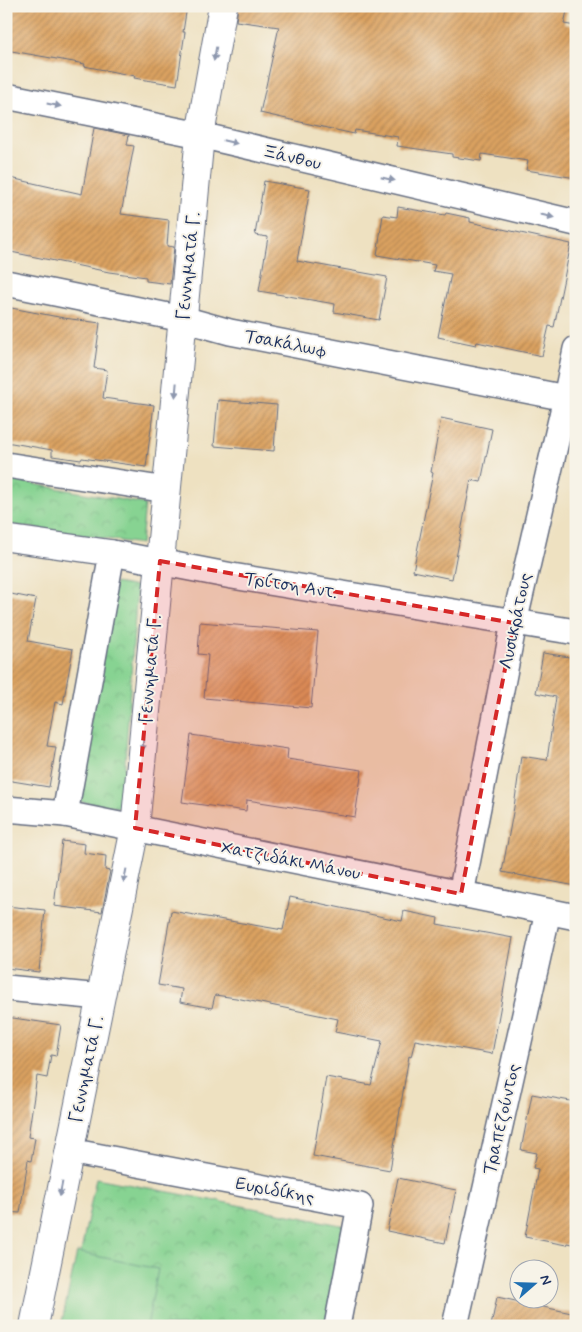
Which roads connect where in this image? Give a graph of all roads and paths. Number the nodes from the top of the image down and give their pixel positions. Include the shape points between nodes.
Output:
1 (223, 6) edge
2 (6, 96) edge
3 (200, 135) junction
4 (576, 223) edge
5 (6, 282) edge
6 (183, 319) junction
7 (576, 349) edge
8 (566, 398) junction
9 (6, 464) edge
10 (167, 490) junction
11 (6, 538) edge
12 (112, 553) junction
13 (160, 561) junction
14 (514, 622) junction
15 (576, 632) edge
16 (6, 808) edge
17 (65, 814) junction
18 (135, 828) junction
19 (461, 894) junction
20 (548, 912) junction
21 (576, 917) edge
22 (6, 988) edge
23 (101, 997) junction
24 (69, 1151) junction
25 (34, 1326) edge
26 (337, 1326) edge
27 (455, 1326) edge

1 -> 3 street, Γεννηματά Γ.
2 -> 3 street, Ξάνθου
3 -> 4 street, Ξάνθου
3 - 6 street, Γεννηματά Γ.
5 - 6 street, Τσακάλωφ
6 - 8 street, Τσακάλωφ via 230,332
6 -> 10 street, Γεννηματά Γ.
7 - 8 street, Λυσικράτους
8 - 14 street, Λυσικράτους
9 - 10 street
10 - 13 street, Γεννηματά Γ.
11 - 12 street, Τρίτση Αντ.
12 - 13 street, Τρίτση Αντ.
12 - 17 street
13 - 14 street, Τρίτση Αντ. via 232,576
13 -> 18 street, Γεννηματά Γ.
14 - 15 street, Τρίτση Αντ.
14 - 19 street, Λυσικράτους
16 - 17 street, Χατζιδάκι Μάνου
17 - 18 street, Χατζιδάκι Μάνου
18 - 19 street, Χατζιδάκι Μάνου
18 -> 23 street, Γεννηματά Γ.
19 - 20 street, Χατζιδάκι Μάνου
20 - 21 street, Χατζιδάκι Μάνου
20 - 27 street, Τραπεζούντος
22 - 23 street
23 - 24 street, Γεννηματά Γ.
24 -> 25 street, Γεννηματά Γ.
24 - 26 street, Ευριδίκης via 360,1206

